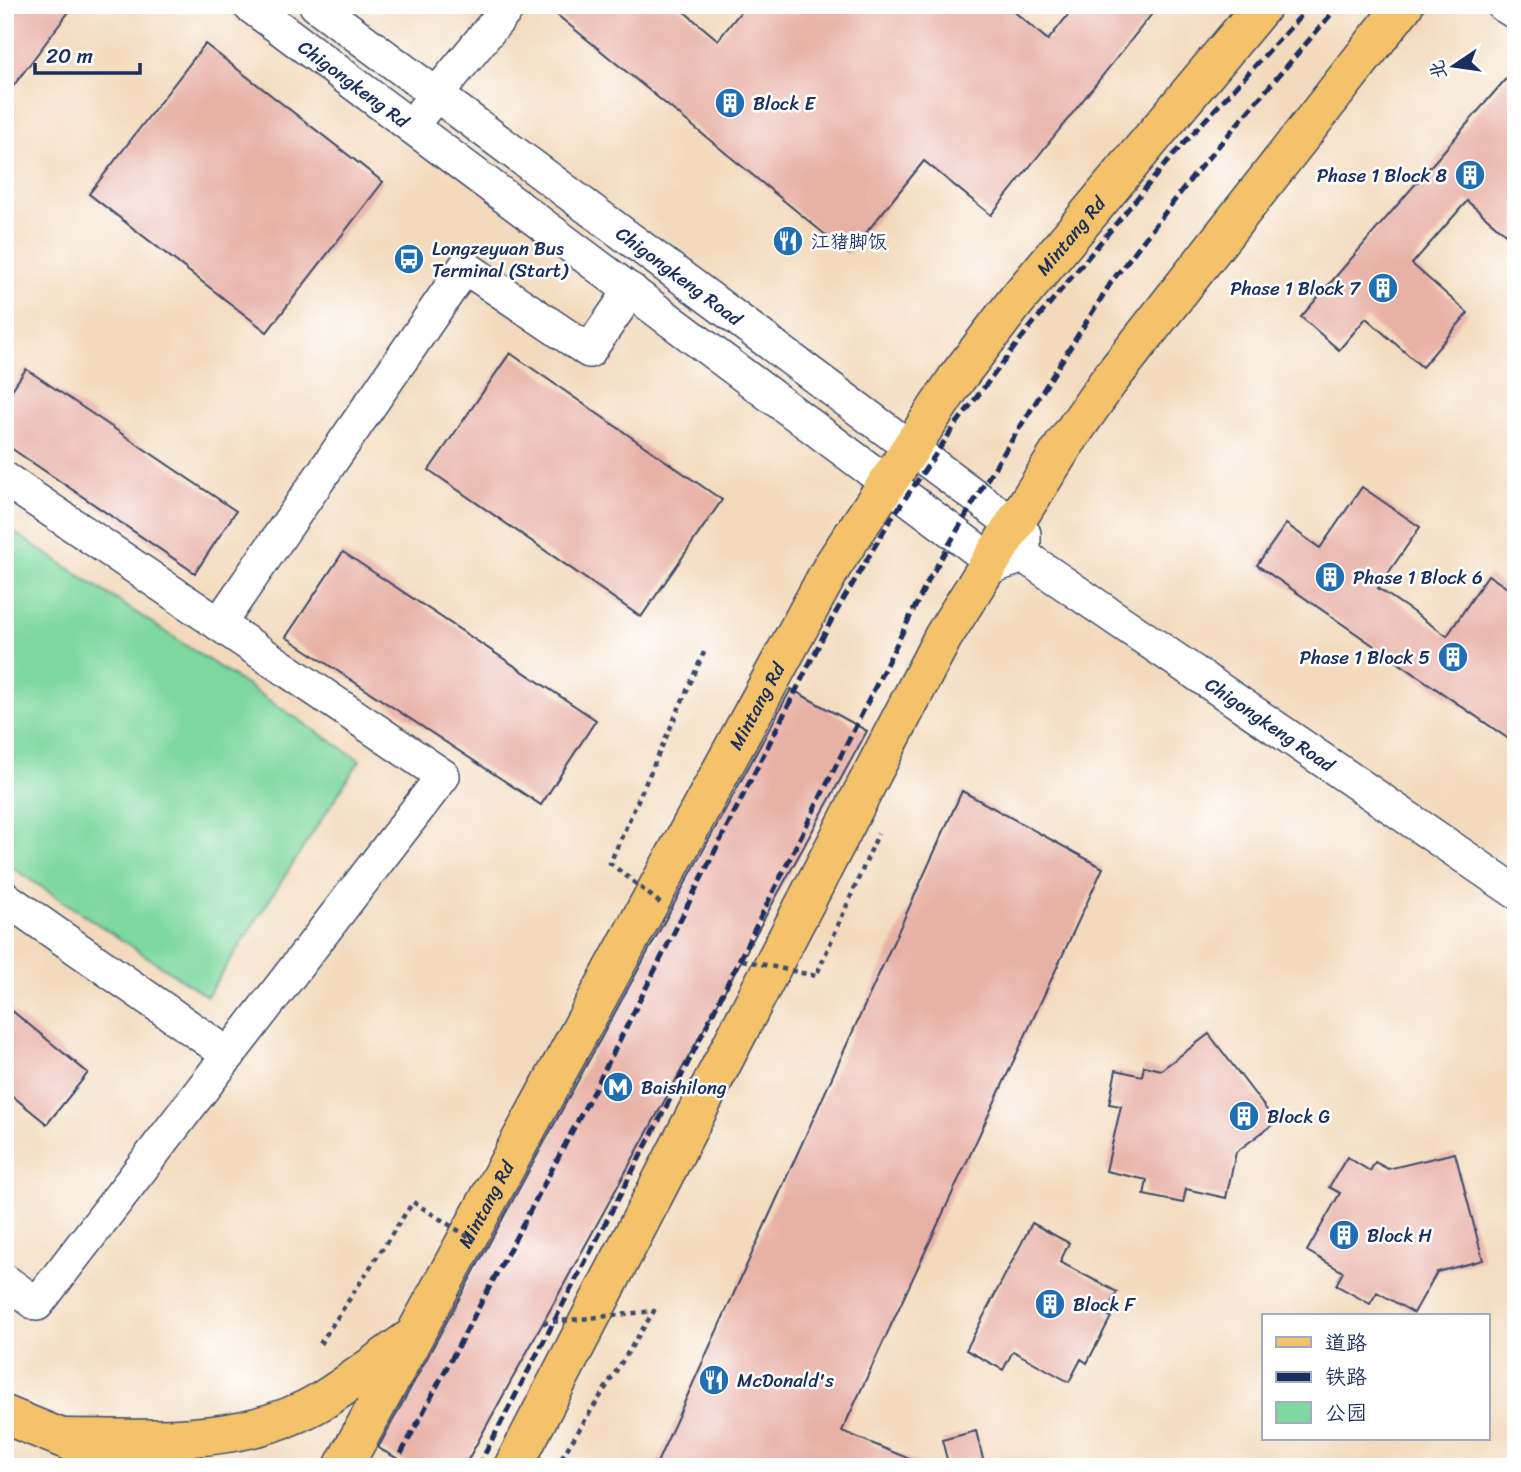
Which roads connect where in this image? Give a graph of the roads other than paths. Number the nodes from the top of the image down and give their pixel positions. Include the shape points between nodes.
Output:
1 (249, 5) edge
2 (316, 5) edge
3 (510, 5) edge
4 (1263, 5) edge
5 (1404, 5) edge
6 (1503, 5) edge
7 (1516, 13) edge
8 (436, 95) junction
9 (411, 126) junction
10 (631, 290) junction
11 (910, 448) junction
12 (5, 479) edge
13 (887, 483) junction
14 (1010, 547) junction
15 (219, 624) junction
16 (1516, 892) edge
17 (5, 898) edge
18 (229, 1055) junction
19 (5, 1281) edge
20 (414, 1336) junction
21 (5, 1415) edge
22 (62, 1438) junction
23 (521, 1459) edge
24 (133, 1467) edge
25 (343, 1467) edge

1 - 9 street, Chigongkeng Rd
2 - 8 street, Chigongkeng Road
3 - 8 street
4 - 11 main road, Mintang Rd via 1016,301
5 - 14 main road via 1108,382 1064,445
6 - 7 street
8 - 9 street
8 - 11 street, Chigongkeng Road
9 - 10 street, Chigongkeng Road
10 - 13 street, Chigongkeng Road
10 - 15 street via 589,351 465,267
11 - 13 main road, Mintang Rd
11 - 14 street, Chigongkeng Road
12 - 15 street
13 - 14 street, Chigongkeng Road
13 - 20 main road, Mintang Rd via 833,565
14 - 16 street, Chigongkeng Road
14 - 23 main road via 943,637
15 - 18 street via 443,776
17 - 18 street
18 - 19 street via 37,1304
20 - 22 main road via 321,1401 267,1424 200,1438
20 - 25 main road, Mintang Rd
21 - 22 main road
22 - 24 main road

